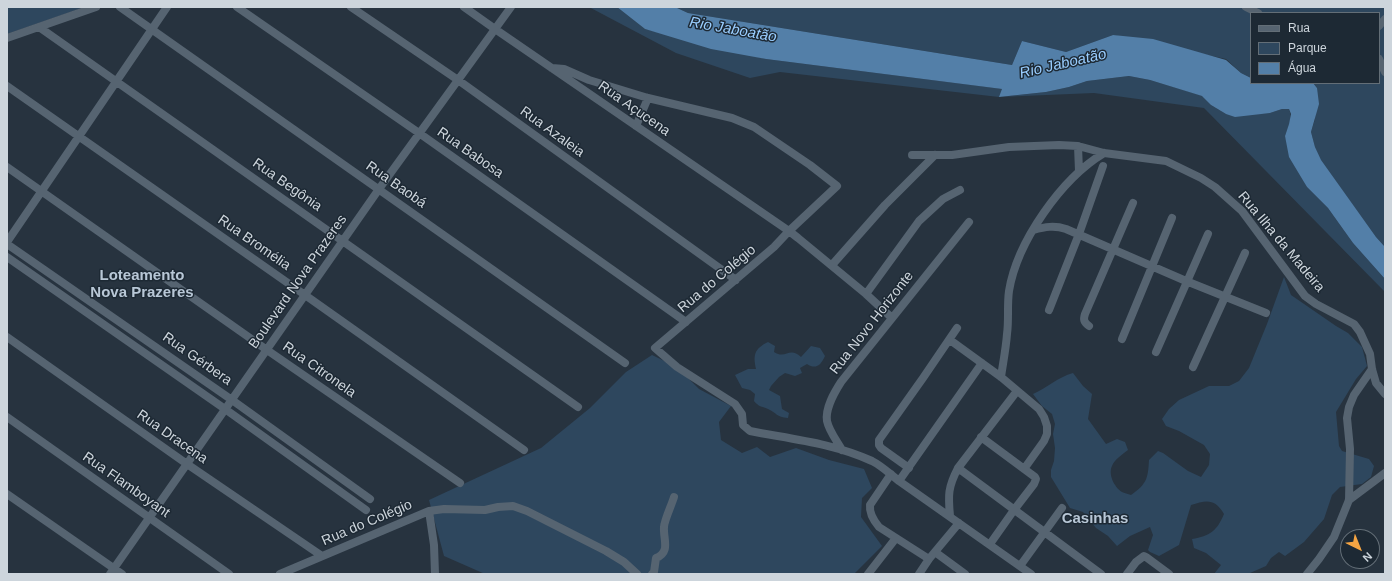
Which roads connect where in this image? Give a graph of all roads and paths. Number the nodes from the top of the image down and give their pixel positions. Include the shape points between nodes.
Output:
1 (96, 7) edge
2 (120, 7) edge
3 (167, 7) edge
4 (237, 7) edge
5 (351, 7) edge
6 (464, 7) edge
7 (511, 7) edge
8 (1246, 7) edge
9 (1256, 12) edge
10 (39, 27) junction
11 (152, 28) junction
12 (495, 29) junction
13 (7, 38) edge
14 (1380, 61) edge
15 (552, 68) junction
16 (1385, 72) edge
17 (458, 80) junction
18 (116, 81) junction
19 (7, 86) edge
20 (648, 98) junction
21 (636, 126) junction
22 (419, 133) junction
23 (79, 136) junction
24 (1078, 146) junction
25 (1104, 153) junction
26 (912, 155) dead end
27 (935, 155) junction
28 (1102, 166) dead end
29 (7, 167) edge
30 (1079, 171) junction
31 (379, 189) junction
32 (960, 190) dead end
33 (41, 191) junction
34 (1133, 203) dead end
35 (1172, 218) dead end
36 (969, 222) dead end
37 (1033, 230) junction
38 (791, 233) junction
39 (1079, 234) junction
40 (1208, 234) dead end
41 (343, 241) junction
42 (7, 243) edge
43 (1113, 249) junction
44 (1245, 253) dead end
45 (7, 257) edge
46 (832, 265) junction
47 (1152, 266) junction
48 (736, 280) junction
49 (1186, 282) junction
50 (866, 294) junction
51 (306, 295) junction
52 (1225, 297) junction
53 (1049, 310) dead end
54 (1266, 313) dead end
55 (892, 318) junction
56 (686, 322) junction
57 (1089, 326) dead end
58 (957, 328) dead end
59 (7, 337) edge
60 (1122, 339) dead end
61 (950, 340) junction
62 (267, 350) junction
63 (1156, 352) dead end
64 (625, 363) dead end
65 (982, 363) junction
66 (1193, 367) dead end
67 (1372, 369) junction
68 (1001, 377) junction
69 (1018, 391) junction
70 (1385, 394) edge
71 (232, 400) junction
72 (578, 407) dead end
73 (226, 409) junction
74 (7, 417) edge
75 (981, 437) junction
76 (524, 450) dead end
77 (842, 450) junction
78 (187, 464) junction
79 (908, 468) junction
80 (958, 468) junction
81 (1024, 469) junction
82 (1385, 473) edge
83 (891, 474) junction
84 (900, 480) junction
85 (460, 483) dead end
86 (7, 494) edge
87 (674, 497) dead end
88 (370, 499) dead end
89 (1349, 500) junction
90 (1062, 508) dead end
91 (366, 510) dead end
92 (1014, 510) junction
93 (429, 511) junction
94 (950, 516) junction
95 (150, 517) junction
96 (959, 522) junction
97 (1045, 532) junction
98 (896, 538) junction
99 (990, 544) junction
100 (935, 552) junction
101 (322, 556) junction
102 (929, 559) junction
103 (1020, 566) junction
104 (112, 571) edge
105 (122, 574) edge
106 (229, 574) edge
107 (280, 574) edge
108 (435, 574) edge
109 (637, 574) edge
110 (652, 574) edge
111 (868, 574) edge
112 (920, 574) edge
113 (965, 574) edge
114 (1031, 574) edge
115 (1101, 574) edge
116 (1127, 574) edge
117 (1169, 574) edge
118 (1307, 574) edge

1 - 10 street
2 - 11 street, Rua Baobá
3 - 11 street
4 - 22 street, Rua Babosa
5 - 17 street, Rua Azaleia
6 - 12 street, Rua Açucena
7 - 12 street, Boulevard Nova Prazeres
8 - 9 street
10 - 13 street
10 - 18 street, Rua Begônia
11 - 18 street
11 - 31 street, Rua Baobá
12 - 15 street, Rua Açucena
12 - 17 street, Boulevard Nova Prazeres
14 - 16 street
15 - 20 street via 564,69 589,80
15 - 21 street, Rua Açucena
17 - 22 street, Boulevard Nova Prazeres
17 - 48 street, Rua Azaleia
18 - 23 street
18 - 41 street, Rua Begônia
19 - 23 street, Rua Bromélia
20 - 21 street
20 - 38 street, Rua do Colégio via 732,118 754,127 837,186
21 - 38 street, Rua Açucena
22 - 31 street, Boulevard Nova Prazeres
22 - 56 street, Rua Babosa
23 - 33 street
23 - 51 street, Rua Bromélia
24 - 25 street, Rua Ilha da Madeira
24 - 27 street, Rua Ilha da Madeira via 1040,145
24 - 30 street
25 - 30 street
25 - 67 street, Rua Ilha da Madeira via 1166,161 1215,186 1242,211 1305,296 1354,324 1370,354
26 - 27 street, Rua Ilha da Madeira
27 - 46 street via 885,205
28 - 39 street
29 - 33 street, Rua Citronela
30 - 37 street via 1052,201
31 - 41 street, Boulevard Nova Prazeres
31 - 64 street, Rua Baobá
32 - 50 street via 943,199 919,221
33 - 42 street
33 - 62 street, Rua Citronela
34 - 43 street
35 - 47 street
36 - 55 street, Rua Novo Horizonte
37 - 39 street via 1058,226
37 - 68 street via 1018,262 1009,292
38 - 46 street, Rua Açucena
38 - 48 street, Rua do Colégio
39 - 43 street
39 - 53 street
40 - 49 street
41 - 51 street, Boulevard Nova Prazeres
41 - 72 street, Rua Begônia
42 - 71 street, Rua Gérbera
43 - 47 street
43 - 57 street via 1085,314 1085,323
44 - 52 street
45 - 73 street, Rua Gérbera
46 - 50 street, Rua Açucena
47 - 49 street
47 - 60 street
48 - 56 street, Rua do Colégio
49 - 52 street
49 - 63 street
50 - 55 street, Rua Açucena
51 - 62 street, Boulevard Nova Prazeres
51 - 76 street, Rua Bromélia
52 - 54 street
52 - 66 street
55 - 77 street, Rua Novo Horizonte via 841,382 830,403 827,421
56 - 77 street, Rua do Colégio via 655,348 677,368 735,404 742,414 743,425 750,431
58 - 61 street
59 - 78 street, Rua Dracena
61 - 65 street
61 - 79 street via 879,440 881,448
62 - 71 street, Boulevard Nova Prazeres
62 - 85 street, Rua Citronela
65 - 68 street
65 - 79 street
67 - 70 street, Rua Ilha da Madeira via 1376,383
67 - 89 street via 1354,396 1347,418 1350,449
68 - 69 street
69 - 75 street
69 - 81 street via 1038,409 1047,426 1044,441
71 - 73 street, Boulevard Nova Prazeres
71 - 88 street, Rua Gérbera
73 - 78 street, Boulevard Nova Prazeres
73 - 91 street, Rua Gérbera
74 - 95 street, Rua Flamboyant
75 - 80 street
75 - 81 street
77 - 83 street via 871,461
78 - 95 street, Boulevard Nova Prazeres
78 - 101 street, Rua Dracena
79 - 84 street
80 - 92 street
80 - 94 street via 949,492
81 - 92 street via 1035,477 1035,482
82 - 89 street
83 - 84 street
83 - 98 street via 870,508 874,521
84 - 94 street
86 - 104 street
87 - 110 street via 664,526 664,551 656,558
89 - 118 street via 1334,537
90 - 97 street
92 - 97 street
92 - 99 street
93 - 101 street, Rua do Colégio
93 - 108 street, Rua do Colégio
93 - 109 street via 485,510 513,506 606,551
94 - 96 street
95 - 104 street, Boulevard Nova Prazeres
95 - 106 street, Rua Flamboyant
96 - 99 street
96 - 100 street
97 - 103 street
97 - 115 street
98 - 102 street
98 - 111 street
99 - 103 street
100 - 102 street
100 - 113 street
101 - 107 street, Rua do Colégio
102 - 112 street
103 - 114 street
104 - 105 street
116 - 117 street via 1144,556

